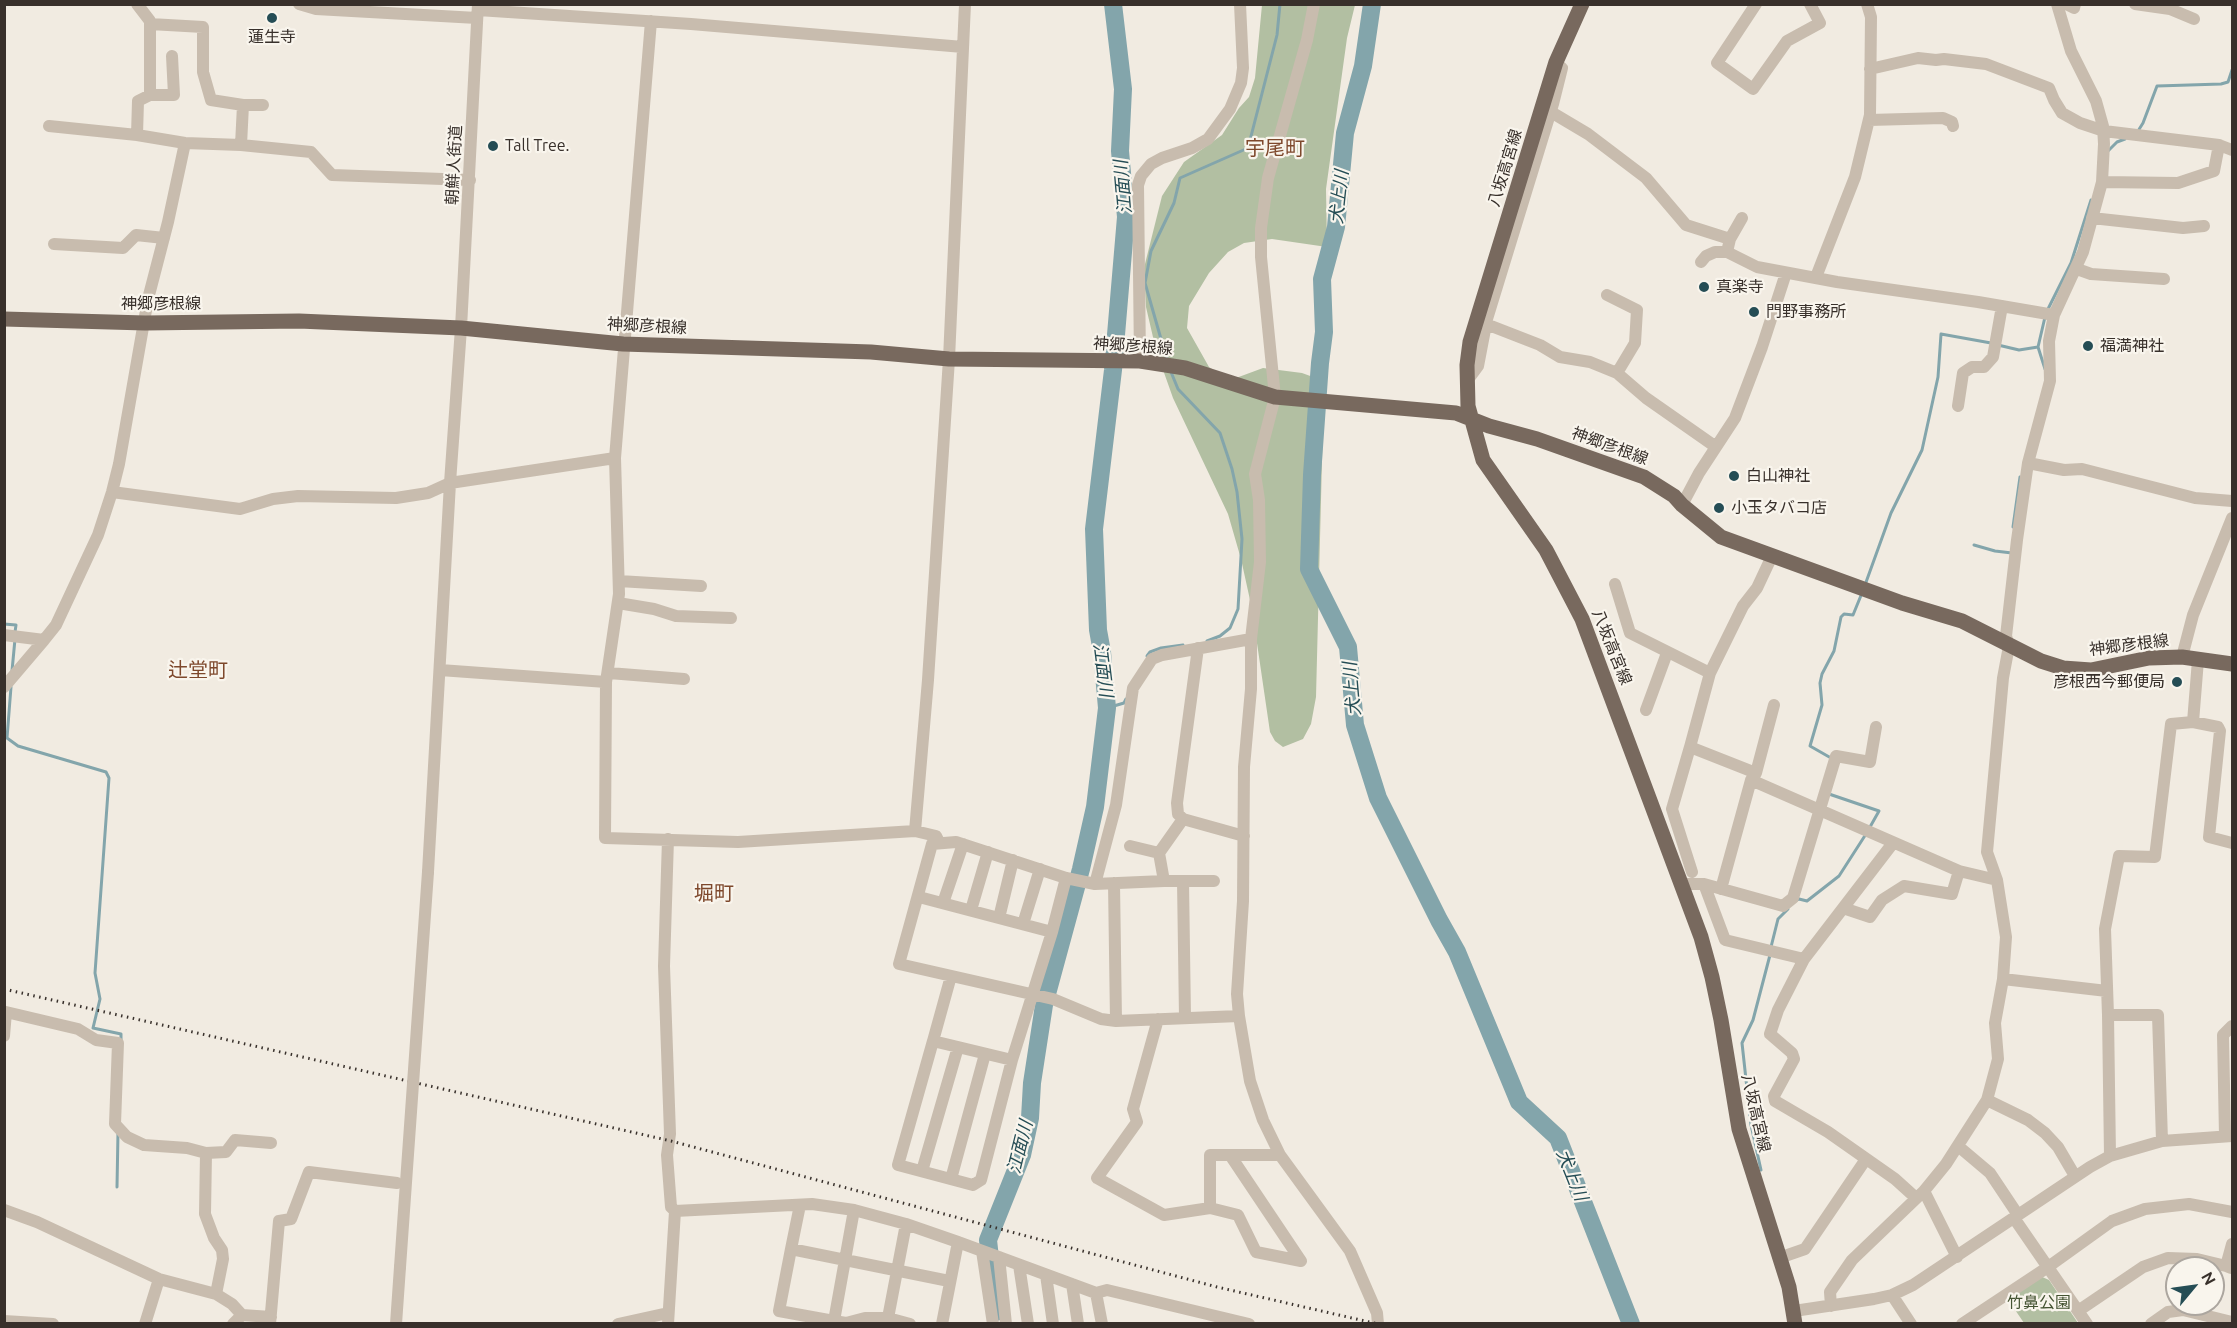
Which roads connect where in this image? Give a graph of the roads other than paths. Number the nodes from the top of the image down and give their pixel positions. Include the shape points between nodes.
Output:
1 (137, 4) edge
2 (300, 4) edge
3 (965, 4) edge
4 (1240, 4) edge
5 (1314, 4) edge
6 (1582, 4) edge
7 (1755, 4) edge
8 (1810, 4) edge
9 (1867, 4) edge
10 (2057, 4) edge
11 (2066, 4) edge
12 (2075, 4) edge
13 (2135, 4) edge
14 (316, 7) edge
15 (478, 11) edge
16 (2194, 19) dead end
17 (651, 21) junction
18 (150, 24) junction
19 (963, 47) junction
20 (172, 56) dead end
21 (1556, 62) junction
22 (1870, 69) junction
23 (150, 95) junction
24 (243, 105) junction
25 (263, 105) dead end
26 (1551, 112) junction
27 (1869, 120) junction
28 (49, 126) dead end
29 (1953, 126) dead end
30 (2104, 131) junction
31 (137, 135) junction
32 (185, 143) junction
33 (2220, 144) junction
34 (241, 145) junction
35 (2232, 150) edge
36 (470, 180) junction
37 (2102, 182) junction
38 (2092, 218) junction
39 (1742, 219) dead end
40 (2204, 225) dead end
41 (164, 238) junction
42 (1730, 239) junction
43 (54, 244) dead end
44 (1727, 252) junction
45 (1701, 262) dead end
46 (2076, 269) junction
47 (1786, 273) junction
48 (1816, 277) junction
49 (2164, 279) dead end
50 (1607, 295) dead end
51 (2002, 306) junction
52 (2050, 314) junction
53 (4, 319) edge
54 (145, 323) junction
55 (1486, 324) junction
56 (461, 328) junction
57 (623, 344) junction
58 (950, 359) junction
59 (1140, 361) junction
60 (1617, 373) junction
61 (1467, 381) junction
62 (1279, 397) junction
63 (1958, 406) dead end
64 (1472, 418) junction
65 (1716, 447) junction
66 (615, 458) junction
67 (2028, 463) junction
68 (450, 483) junction
69 (112, 492) junction
70 (2232, 501) edge
71 (1682, 506) junction
72 (2232, 518) edge
73 (1772, 556) junction
74 (619, 581) junction
75 (1615, 584) dead end
76 (701, 586) dead end
77 (618, 603) junction
78 (731, 618) dead end
79 (4, 635) edge
80 (1251, 639) junction
81 (45, 640) junction
82 (2009, 646) junction
83 (1198, 648) junction
84 (1667, 653) junction
85 (2182, 657) junction
86 (2198, 660) junction
87 (2232, 664) edge
88 (440, 670) junction
89 (1710, 674) junction
90 (608, 677) junction
91 (684, 679) dead end
92 (4, 687) edge
93 (1774, 705) dead end
94 (1646, 710) dead end
95 (2193, 722) junction
96 (1876, 727) dead end
97 (1690, 747) junction
98 (1753, 776) junction
99 (1819, 811) junction
100 (1183, 819) junction
101 (915, 831) junction
102 (1244, 836) junction
103 (668, 839) junction
104 (939, 843) junction
105 (1893, 843) junction
106 (2232, 843) edge
107 (963, 844) junction
108 (1130, 846) dead end
109 (988, 852) junction
110 (1159, 853) junction
111 (1013, 860) junction
112 (1040, 869) junction
113 (1959, 871) junction
114 (1687, 878) junction
115 (1997, 880) junction
116 (1079, 881) junction
117 (1164, 881) junction
118 (1182, 881) junction
119 (1214, 881) dead end
120 (1114, 883) junction
121 (1704, 884) junction
122 (1721, 889) junction
123 (919, 897) junction
124 (943, 903) junction
125 (1843, 908) junction
126 (971, 910) junction
127 (999, 918) junction
128 (1023, 924) junction
129 (1052, 932) junction
130 (1804, 959) junction
131 (951, 976) junction
132 (2003, 979) junction
133 (2106, 991) junction
134 (1043, 997) junction
135 (2108, 1015) junction
136 (1239, 1016) junction
137 (1185, 1018) junction
138 (1158, 1020) junction
139 (1116, 1021) junction
140 (2232, 1026) edge
141 (4, 1036) edge
142 (933, 1041) junction
143 (958, 1047) junction
144 (985, 1053) junction
145 (1012, 1060) junction
146 (1987, 1100) junction
147 (2229, 1136) edge
148 (2162, 1141) junction
149 (271, 1143) dead end
150 (1958, 1146) junction
151 (206, 1153) junction
152 (1230, 1155) junction
153 (1280, 1155) junction
154 (2110, 1156) junction
155 (1866, 1159) junction
156 (922, 1171) junction
157 (2075, 1176) junction
158 (951, 1179) junction
159 (397, 1184) dead end
160 (1920, 1195) junction
161 (800, 1204) junction
162 (1210, 1208) junction
163 (4, 1210) edge
164 (854, 1210) junction
165 (675, 1211) junction
166 (2232, 1212) edge
167 (2016, 1216) junction
168 (906, 1224) junction
169 (958, 1242) junction
170 (2232, 1244) edge
171 (791, 1249) junction
172 (982, 1251) junction
173 (999, 1257) junction
174 (1957, 1257) junction
175 (1779, 1258) junction
176 (845, 1260) junction
177 (1019, 1264) junction
178 (2048, 1267) junction
179 (2229, 1267) edge
180 (897, 1270) junction
181 (1046, 1275) junction
182 (159, 1279) junction
183 (950, 1281) junction
184 (1072, 1284) junction
185 (1096, 1293) junction
186 (216, 1294) junction
187 (1892, 1295) junction
188 (1831, 1306) junction
189 (2078, 1311) junction
190 (1795, 1317) edge
191 (668, 1318) edge
192 (888, 1318) junction
193 (238, 1319) edge
194 (1212, 1319) edge
195 (270, 1320) edge
196 (2210, 1320) edge
197 (834, 1321) junction
198 (4, 1322) edge
199 (2232, 1322) edge
200 (53, 1323) edge
201 (145, 1323) edge
202 (396, 1323) edge
203 (618, 1323) edge
204 (910, 1323) edge
205 (942, 1323) edge
206 (993, 1323) edge
207 (1006, 1323) edge
208 (1028, 1323) edge
209 (1053, 1323) edge
210 (1078, 1323) edge
211 (1102, 1323) edge
212 (1249, 1323) edge
213 (1378, 1323) edge
214 (1911, 1323) edge
215 (1962, 1323) edge
216 (2087, 1323) edge
217 (2151, 1323) edge

1 - 18 street
2 - 14 street
3 - 19 street
4 - 59 street via 1242,83 1230,109 1208,139 1152,164 1138,185
5 - 62 street via 1268,178 1261,228 1262,266
6 - 21 main road, 八坂高宮線
7 - 8 street via 1717,63 1753,89 1787,41 1820,23
9 - 22 street via 1871,17
10 - 30 street via 2071,51 2096,100
11 - 12 street via 2074,8
13 - 16 street via 2170,9
14 - 15 street
15 - 17 street
15 - 36 street, 朝鮮人街道
17 - 19 street
17 - 57 street
18 - 23 street
18 - 24 street via 203,27 203,72 212,100
19 - 58 street
20 - 23 street via 174,95
21 - 26 street via 1562,68
21 - 61 main road, 八坂高宮線 via 1470,342
22 - 27 street
22 - 30 street via 1918,58 1986,64 2049,88 2062,113
23 - 31 street via 138,101
24 - 25 street
24 - 34 street
26 - 42 street via 1588,134 1646,178 1686,225
26 - 55 street
27 - 29 street via 1943,118 1953,122
27 - 48 street via 1855,177
28 - 31 street
30 - 33 street
30 - 37 street
31 - 32 street
32 - 34 street
32 - 41 street
33 - 35 street
33 - 37 street via 2214,171 2178,183
34 - 36 street via 311,152 332,175
36 - 56 street, 朝鮮人街道
37 - 38 street
38 - 40 street via 2183,228
38 - 46 street
39 - 42 street
41 - 43 street via 136,235 123,248
41 - 54 street
42 - 44 street
44 - 45 street via 1715,252
44 - 47 street via 1757,267
46 - 49 street via 2091,274
46 - 52 street
47 - 48 street
47 - 65 street via 1735,418
48 - 51 street
50 - 60 street via 1637,310 1635,343
51 - 52 street
51 - 63 street via 1993,357 1984,367 1972,367 1963,373
52 - 67 street via 2050,381
53 - 54 main road, 神郷彦根線
54 - 56 main road, 神郷彦根線 via 299,321
54 - 69 street
55 - 60 street via 1560,357 1590,362
55 - 61 street via 1478,366
56 - 57 main road, 神郷彦根線
56 - 68 street, 朝鮮人街道
57 - 58 main road, 神郷彦根線 via 871,352
57 - 66 street
58 - 59 main road, 神郷彦根線
58 - 101 street
59 - 62 main road, 神郷彦根線 via 1185,368
60 - 65 street
61 - 64 main road, 八坂高宮線
62 - 64 main road, 神郷彦根線
62 - 80 street via 1255,474 1260,562
64 - 71 main road, 神郷彦根線 via 1644,477 1674,496
64 - 114 main road, 八坂高宮線 via 1483,460 1546,550 1582,619
65 - 71 street
66 - 68 street
66 - 74 street
67 - 70 street via 2082,469 2195,498
67 - 82 street via 2006,636
68 - 69 street via 428,493 396,498 298,496 240,509
68 - 88 street, 朝鮮人街道
69 - 81 street via 66,607
71 - 73 main road, 神郷彦根線 via 1721,537
72 - 85 street via 2193,615
73 - 82 main road, 神郷彦根線 via 1962,621
73 - 89 street
74 - 76 street
74 - 77 street
75 - 84 street via 1630,633
77 - 78 street via 676,616
77 - 90 street
79 - 81 street
80 - 83 street
80 - 102 street
81 - 92 street
82 - 85 main road, 神郷彦根線 via 2052,665 2091,670 2149,658
82 - 115 street via 1987,852
83 - 100 street via 1177,803
83 - 116 street via 1152,659 1133,688 1116,806
84 - 89 street
84 - 94 street
85 - 86 main road, 神郷彦根線
86 - 87 main road, 神郷彦根線
86 - 95 street
88 - 90 street
88 - 202 street, 朝鮮人街道, bridge
89 - 97 street
90 - 91 street
90 - 103 street via 605,838
93 - 98 street
95 - 106 street via 2218,727 2220,731 2209,837
95 - 133 street via 2171,724 2155,857 2119,856 2105,929
96 - 99 street via 1870,762 1836,756
97 - 98 street
97 - 114 street via 1672,809
98 - 99 street
98 - 122 street
99 - 105 street
99 - 122 street via 1793,898 1783,906
100 - 102 street
100 - 110 street
101 - 103 street via 738,842
101 - 104 street via 936,836
102 - 136 street
103 - 165 street via 664,966 670,1134 667,1155 671,1207
104 - 107 street
104 - 123 street via 932,844
105 - 113 street
105 - 125 street
107 - 109 street
107 - 124 street
108 - 110 street
109 - 111 street
109 - 126 street
110 - 117 street
111 - 112 street
111 - 127 street
112 - 116 street
112 - 128 street
113 - 115 street
113 - 125 street via 1952,894 1904,886 1882,900 1870,917
114 - 121 street
114 - 175 main road, 八坂高宮線 via 1712,977 1738,1129
115 - 132 street via 2006,937
116 - 120 street
116 - 129 street
117 - 118 street
117 - 120 street
118 - 119 street
118 - 137 street
120 - 139 street
121 - 122 street
121 - 130 street via 1725,939
123 - 124 street
123 - 131 street via 899,964
124 - 126 street
125 - 130 street
126 - 127 street
127 - 128 street
128 - 129 street
129 - 134 street
130 - 155 street via 1770,1030 1794,1059 1775,1101
131 - 134 street
131 - 142 street
132 - 133 street
132 - 146 street via 1995,1023 1998,1059
133 - 135 street
134 - 139 street
134 - 145 street
135 - 148 street via 2158,1015
135 - 154 street
136 - 137 street
136 - 153 street via 1250,1081
137 - 138 street
138 - 139 street
138 - 162 street via 1133,1109 1137,1122 1097,1178 1164,1215
140 - 147 street via 2223,1035
141 - 151 street via 6,1012 118,1043 115,1124 127,1137 144,1145
142 - 143 street
142 - 156 street via 898,1165
143 - 144 street
143 - 156 street
144 - 145 street
144 - 158 street
145 - 158 street via 981,1180 973,1185
146 - 150 street
146 - 157 street via 2045,1133
147 - 148 street
148 - 154 street
149 - 151 street via 235,1140 226,1152
150 - 160 street
150 - 167 street via 1990,1173
151 - 186 street via 205,1215 223,1259
152 - 153 street
152 - 162 street via 1210,1155
152 - 162 street via 1301,1261 1256,1252 1238,1215
153 - 213 street via 1350,1251
154 - 157 street
155 - 160 street
155 - 175 street via 1805,1249
156 - 158 street
157 - 167 street
159 - 195 street via 309,1172 291,1219 279,1221
160 - 174 street
160 - 188 street via 1852,1260 1830,1292
161 - 164 street
161 - 165 street
161 - 171 street
163 - 182 street
164 - 168 street
164 - 176 street
165 - 191 street
166 - 178 street via 2189,1204 2145,1209 2112,1221
167 - 174 street
167 - 178 street
168 - 169 street
168 - 180 street
169 - 172 street
169 - 183 street
170 - 179 street
171 - 176 street
171 - 197 street via 779,1311
172 - 173 street
172 - 206 street
173 - 177 street
173 - 207 street
174 - 187 street
175 - 190 main road, 八坂高宮線
176 - 180 street
176 - 197 street
177 - 181 street
177 - 208 street
178 - 189 street
178 - 215 street
179 - 189 street via 2197,1259 2168,1258 2143,1267
180 - 183 street
180 - 192 street
181 - 184 street
181 - 209 street
182 - 186 street
182 - 201 street
183 - 205 street
184 - 185 street
184 - 210 street
185 - 194 street via 1107,1290
185 - 211 street
186 - 193 street via 232,1304
187 - 188 street
187 - 214 street
188 - 190 street
189 - 216 street
191 - 203 street
192 - 197 street
192 - 204 street
193 - 195 street
194 - 212 street
196 - 199 street
196 - 217 street via 2183,1310 2168,1312
198 - 200 street

